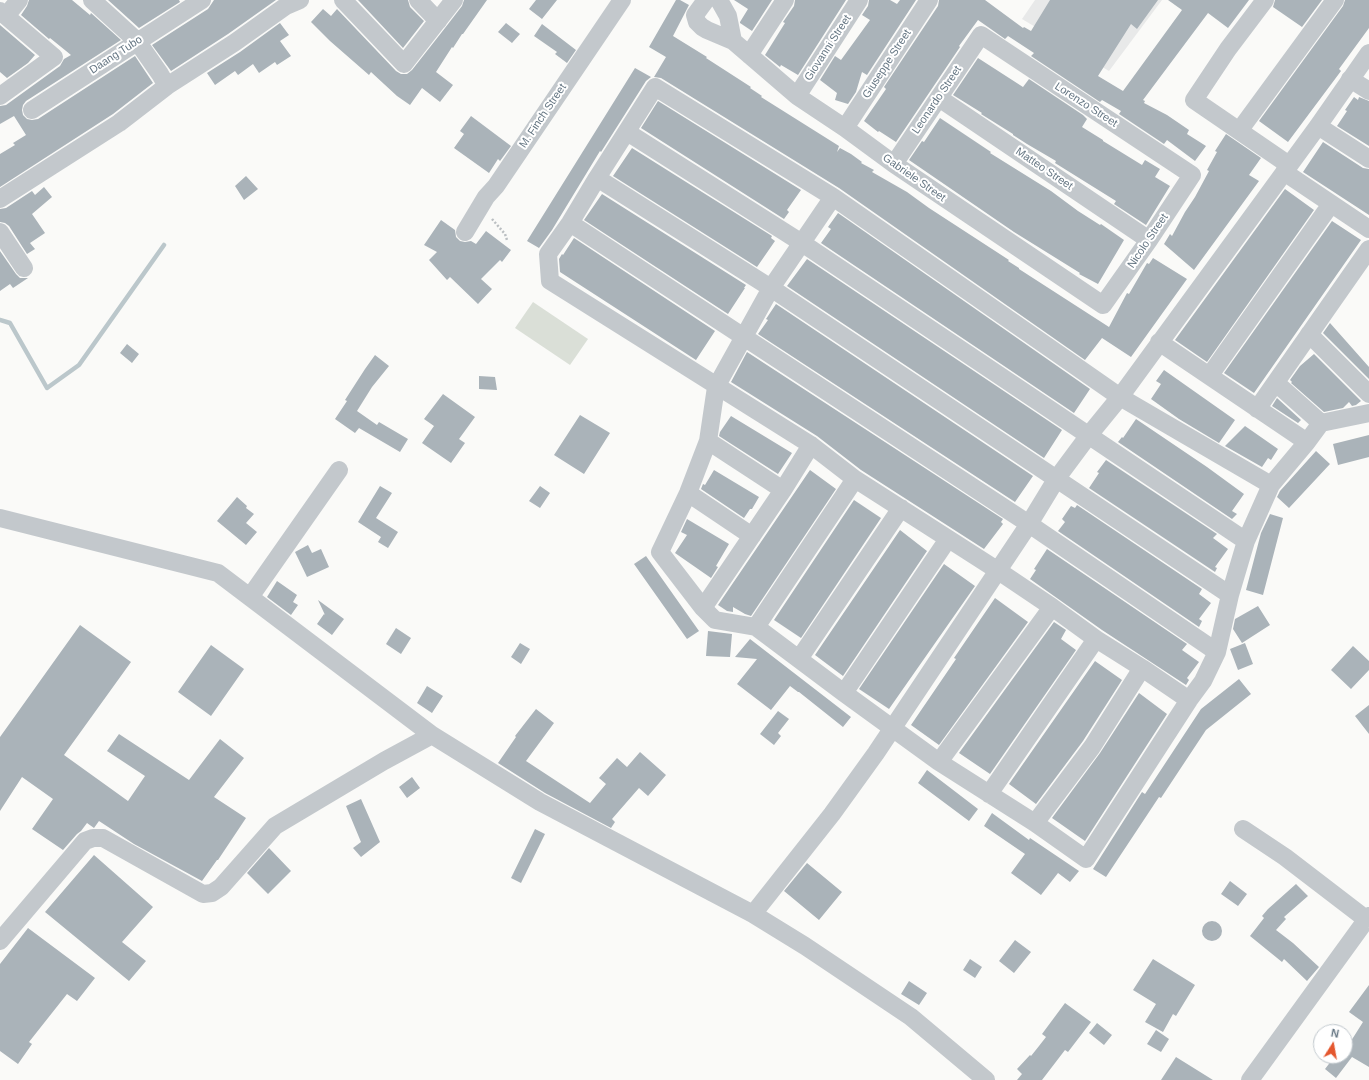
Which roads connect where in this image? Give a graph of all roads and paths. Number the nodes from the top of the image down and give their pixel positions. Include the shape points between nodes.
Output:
1 (19, 0) edge
2 (92, 0) edge
3 (202, 0) edge
4 (300, 0) edge
5 (343, 0) edge
6 (418, 0) edge
7 (454, 0) edge
8 (622, 0) edge
9 (706, 0) edge
10 (719, 0) edge
11 (785, 0) edge
12 (859, 0) edge
13 (929, 0) edge
14 (1265, 0) edge
15 (1335, 0) edge
16 (3, 13) edge
17 (438, 21) junction
18 (981, 35) joint
19 (137, 41) junction
20 (733, 41) junction
21 (1369, 53) edge
22 (749, 55) junction
23 (1350, 79) junction
24 (167, 86) junction
25 (3, 90) edge
26 (1369, 91) edge
27 (797, 96) junction
28 (939, 98) junction
29 (32, 110) dead end
30 (1318, 126) junction
31 (845, 128) junction
32 (1239, 131) junction
33 (627, 132) junction
34 (1369, 159) edge
35 (894, 164) junction
36 (1286, 169) junction
37 (1192, 175) joint
38 (596, 178) junction
39 (833, 197) junction
40 (0, 199) edge
41 (1331, 204) junction
42 (480, 208) junction
43 (570, 223) junction
44 (1369, 229) edge
45 (0, 232) edge
46 (465, 232) dead end
47 (507, 240) dead end
48 (1149, 240) junction
49 (802, 243) junction
50 (1369, 249) edge
51 (24, 268) dead end
52 (771, 288) junction
53 (1103, 305) joint
54 (1309, 334) junction
55 (744, 337) junction
56 (1160, 342) junction
57 (1210, 376) junction
58 (1276, 383) junction
59 (716, 387) junction
60 (1369, 394) edge
61 (1120, 397) junction
62 (1257, 409) junction
63 (1369, 413) edge
64 (1321, 424) junction
65 (1089, 435) junction
66 (708, 441) junction
67 (1307, 442) junction
68 (811, 446) junction
69 (339, 470) dead end
70 (1057, 478) junction
71 (855, 479) junction
72 (1272, 485) junction
73 (783, 490) junction
74 (688, 493) junction
75 (901, 508) junction
76 (0, 518) edge
77 (1029, 524) junction
78 (752, 536) junction
79 (948, 539) junction
80 (1246, 541) junction
81 (997, 570) junction
82 (1230, 595) junction
83 (250, 597) junction
84 (1052, 607) junction
85 (703, 608) junction
86 (756, 627) junction
87 (1096, 640) junction
88 (1218, 652) junction
89 (799, 659) junction
90 (1142, 668) junction
91 (844, 694) junction
92 (1189, 700) junction
93 (893, 729) junction
94 (432, 735) junction
95 (939, 762) junction
96 (989, 794) junction
97 (1035, 824) junction
98 (1243, 829) dead end
99 (753, 914) junction
100 (1368, 918) edge
101 (0, 942) edge
102 (986, 1080) edge
103 (1250, 1080) edge

1 - 16 street
2 - 19 street
3 - 19 street, Daang Tubo
4 - 24 street via 286,6
5 - 17 street via 404,64
6 - 17 street
7 - 17 street
8 - 42 street, M. Finch Street
9 - 20 street, Gabriele Street via 695,15 698,22 707,30
10 - 20 street via 728,16
11 - 22 street
12 - 27 street, Giovanni Street
13 - 31 street, Giuseppe Street
14 - 32 street via 1194,100
15 - 32 street
16 - 25 street via 54,57
18 - 28 street, Leonardo Street
18 - 37 street, Lorenzo Street
19 - 24 street
19 - 29 street, Daang Tubo
20 - 22 street, Gabriele Street
21 - 23 street
22 - 27 street, Gabriele Street
23 - 26 street
23 - 30 street
24 - 40 street via 119,123
27 - 31 street, Gabriele Street
28 - 35 street, Leonardo Street
28 - 48 street, Matteo Street
30 - 34 street
30 - 36 street
31 - 35 street, Gabriele Street
32 - 36 street
33 - 38 street
33 - 39 street via 655,87
33 - 49 street
35 - 53 street, Gabriele Street
36 - 41 street
36 - 56 street
37 - 48 street, Nicolo Street
38 - 43 street
38 - 52 street
39 - 49 street
39 - 61 street
41 - 44 street
41 - 57 street
42 - 46 street, M. Finch Street
42 - 47 path via 500,228
43 - 55 street
43 - 59 street via 548,254 550,281
45 - 51 street
48 - 53 street, Nicolo Street
49 - 52 street
49 - 65 street
50 - 54 street
52 - 55 street
52 - 70 street
54 - 58 street
54 - 60 street
55 - 59 street
55 - 77 street
56 - 57 street
56 - 61 street
57 - 62 street
58 - 62 street
58 - 64 street
59 - 66 street
59 - 68 street
61 - 65 street
61 - 72 street
62 - 67 street
63 - 64 street
64 - 67 street
65 - 70 street
65 - 80 street
66 - 73 street
66 - 74 street
67 - 72 street
68 - 71 street
68 - 73 street
69 - 83 street
70 - 77 street
70 - 82 street
71 - 75 street
71 - 86 street
72 - 80 street
73 - 78 street
74 - 78 street
74 - 85 street via 660,552
75 - 79 street
75 - 89 street
76 - 83 street via 218,573
77 - 81 street
77 - 88 street
78 - 85 street
79 - 81 street
79 - 91 street
80 - 82 street
81 - 84 street
81 - 93 street
82 - 88 street
83 - 94 street
84 - 87 street
84 - 95 street
85 - 86 street via 716,620
86 - 89 street
87 - 90 street
87 - 96 street
88 - 92 street via 1203,681
89 - 91 street
90 - 92 street
90 - 97 street via 1092,747
91 - 93 street
92 - 97 street via 1086,859
93 - 95 street
93 - 99 street via 832,814
94 - 99 street via 540,802
94 - 101 street via 275,826 221,887 212,893 203,894 102,838 85,841
95 - 96 street
96 - 97 street
98 - 100 street
99 - 102 street via 911,1017
100 - 103 street

